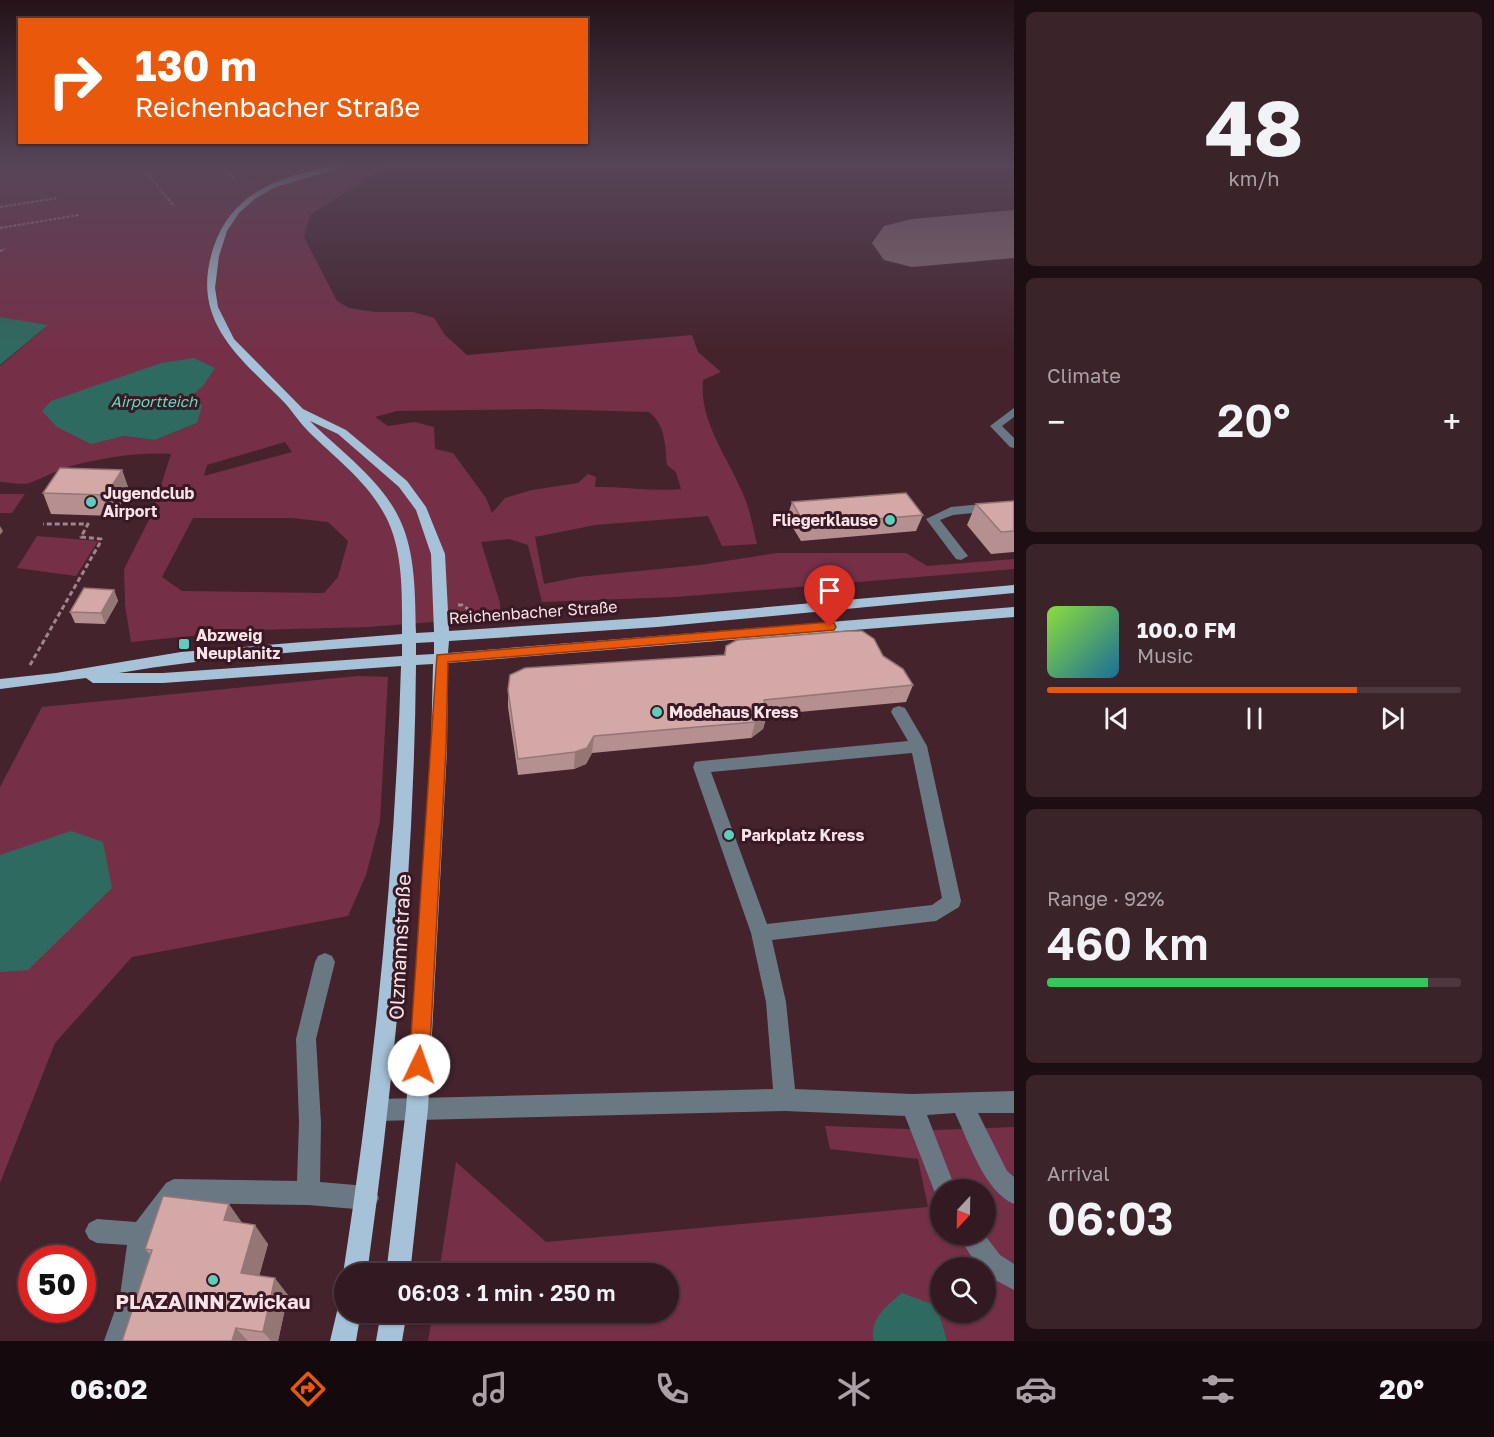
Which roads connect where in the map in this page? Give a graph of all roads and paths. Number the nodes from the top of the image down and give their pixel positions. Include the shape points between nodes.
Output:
1 (225, 227) edge
2 (5, 249) dead end
3 (0, 251) edge
4 (298, 410) junction
5 (1014, 411) edge
6 (1014, 445) edge
7 (1014, 505) edge
8 (43, 524) dead end
9 (961, 556) dead end
10 (1014, 589) edge
11 (462, 605) dead end
12 (1014, 612) edge
13 (482, 617) dead end
14 (441, 636) junction
15 (408, 638) junction
16 (442, 658) junction
17 (409, 659) junction
18 (56, 678) junction
19 (20, 681) junction
20 (0, 684) edge
21 (899, 712) dead end
22 (919, 746) junction
23 (761, 933) junction
24 (325, 962) dead end
25 (785, 1100) junction
26 (961, 1102) junction
27 (1014, 1102) edge
28 (912, 1105) junction
29 (417, 1109) junction
30 (378, 1110) junction
31 (941, 1179) edge
32 (308, 1192) junction
33 (1014, 1192) edge
34 (367, 1198) junction
35 (97, 1231) dead end
36 (141, 1234) junction
37 (977, 1245) edge
38 (357, 1263) edge
39 (399, 1263) edge
40 (1014, 1278) edge
41 (346, 1323) edge
42 (392, 1323) edge
43 (117, 1341) edge
44 (343, 1341) edge
45 (389, 1341) edge

1 - 4 main road via 214,260 211,293 217,317 238,350
2 - 3 path
4 - 14 main road, Olzmannstraße via 342,432 381,463 422,510 438,554
4 - 15 main road, Olzmannstraße via 307,425 381,499 396,524 408,597
5 - 6 lane via 996,426
7 - 9 lane via 951,511 932,519
8 - 19 path via 88,524 81,537 101,538
10 - 14 main road, Reichenbacher Straße
11 - 13 path
12 - 16 main road, Reichenbacher Straße
14 - 15 main road, Reichenbacher Straße
14 - 16 main road, Olzmannstraße
15 - 17 main road, Olzmannstraße
15 - 18 main road, Reichenbacher Straße via 181,657
16 - 17 main road, Reichenbacher Straße
16 - 29 main road, Olzmannstraße
17 - 18 main road, Reichenbacher Straße via 163,678
17 - 30 main road, Olzmannstraße via 406,802
18 - 19 main road, Reichenbacher Straße
19 - 20 main road, Reichenbacher Straße
21 - 22 lane
22 - 23 lane via 952,901 936,913
22 - 23 lane via 701,767
23 - 25 lane via 776,1002
24 - 32 lane via 306,1039
25 - 28 lane
25 - 29 lane
26 - 27 lane
26 - 28 lane
26 - 33 lane via 999,1179
28 - 31 lane
29 - 30 lane
29 - 39 main road, Olzmannstraße
30 - 34 main road, Olzmannstraße
32 - 34 lane
32 - 36 lane via 174,1191
34 - 38 main road, Olzmannstraße
35 - 36 lane
36 - 43 lane via 134,1296
37 - 40 lane via 991,1264
41 - 44 main road
42 - 45 main road

